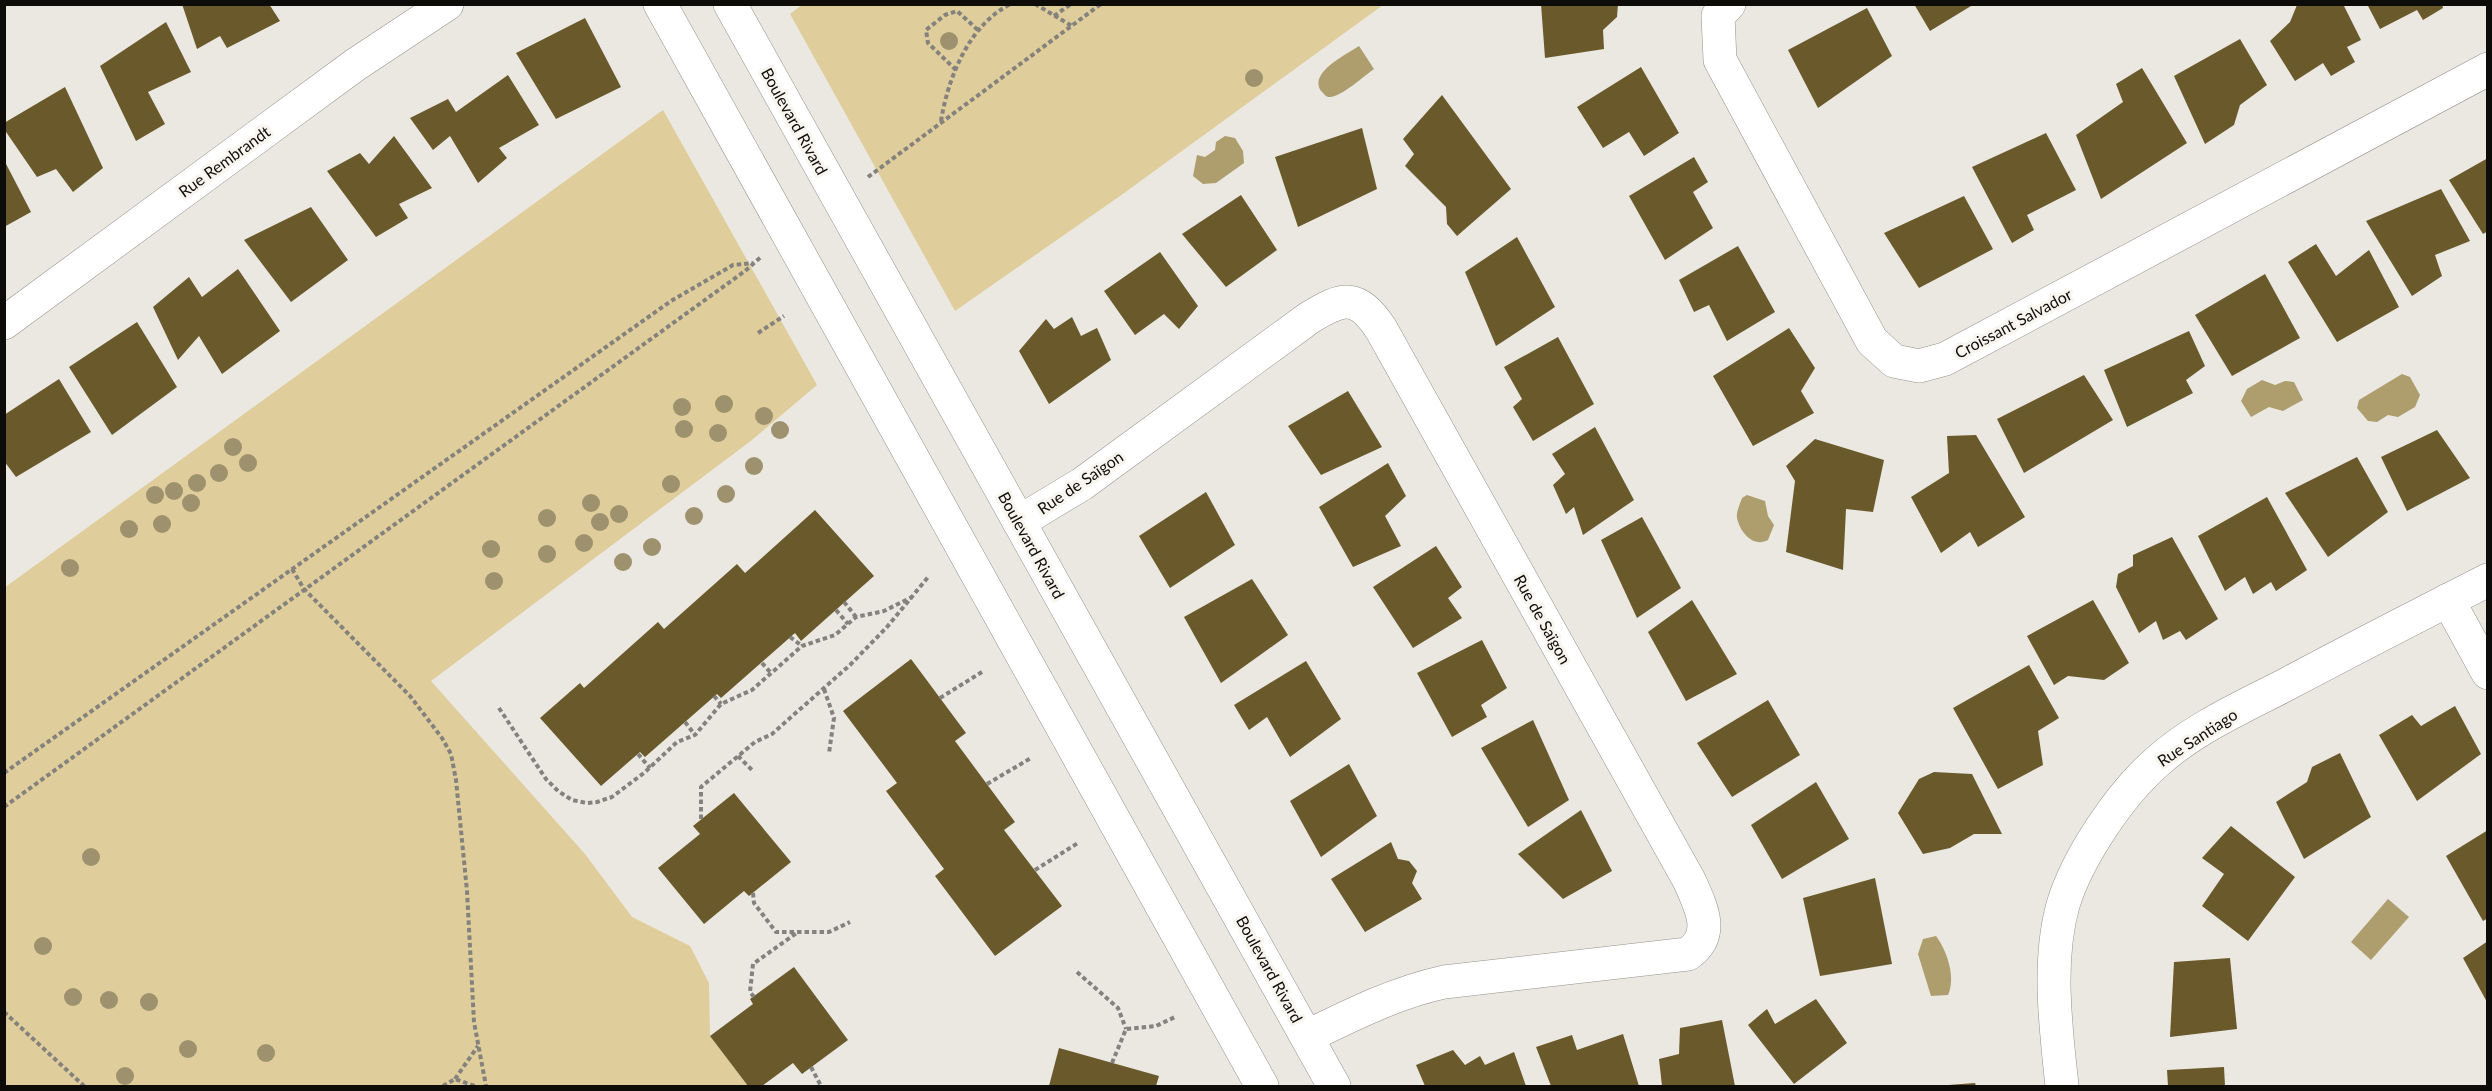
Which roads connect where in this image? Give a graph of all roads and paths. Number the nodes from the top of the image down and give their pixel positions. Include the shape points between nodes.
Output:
1 (447, 4) edge
2 (660, 4) edge
3 (730, 4) edge
4 (1011, 4) edge
5 (1035, 4) edge
6 (1071, 4) edge
7 (1101, 4) edge
8 (1729, 4) edge
9 (1053, 16) junction
10 (1072, 26) junction
11 (979, 31) junction
12 (2487, 69) edge
13 (956, 70) junction
14 (941, 122) junction
15 (874, 173) dead end
16 (784, 316) dead end
17 (4, 322) edge
18 (758, 333) dead end
19 (1019, 522) junction
20 (292, 569) junction
21 (928, 576) dead end
22 (2487, 580) edge
23 (304, 588) junction
24 (912, 597) junction
25 (2448, 600) junction
26 (844, 602) dead end
27 (836, 610) dead end
28 (856, 616) junction
29 (848, 624) junction
30 (790, 637) dead end
31 (802, 646) junction
32 (762, 663) dead end
33 (982, 672) dead end
34 (772, 673) junction
35 (2487, 673) edge
36 (824, 689) junction
37 (714, 696) dead end
38 (940, 698) dead end
39 (721, 704) junction
40 (499, 708) dead end
41 (685, 722) dead end
42 (695, 735) junction
43 (829, 753) dead end
44 (638, 754) dead end
45 (738, 756) junction
46 (1031, 758) dead end
47 (650, 768) junction
48 (752, 770) dead end
49 (4, 773) edge
50 (987, 784) dead end
51 (4, 807) edge
52 (701, 819) dead end
53 (1078, 843) dead end
54 (1035, 870) dead end
55 (753, 893) dead end
56 (850, 922) dead end
57 (798, 932) junction
58 (1077, 972) dead end
59 (754, 997) dead end
60 (4, 1012) edge
61 (1175, 1017) dead end
62 (1126, 1029) junction
63 (1308, 1036) junction
64 (478, 1046) junction
65 (1112, 1063) dead end
66 (811, 1067) dead end
67 (455, 1079) junction
68 (84, 1086) edge
69 (443, 1086) edge
70 (475, 1086) edge
71 (486, 1086) edge
72 (820, 1086) edge
73 (1262, 1086) edge
74 (1334, 1086) edge
75 (2062, 1086) edge

1 - 17 street, Rue Rembrandt via 355,65
2 - 73 street
3 - 19 street, Boulevard Rivard
4 - 11 path via 999,10
5 - 9 path
6 - 9 path
7 - 10 path
8 - 12 street, Croissant Salvador via 1718,16 1720,60 1872,341 1894,361 1918,366 1945,359
9 - 10 path
10 - 14 path
11 - 13 path
11 - 13 path via 957,11 926,30 928,43
13 - 14 path
14 - 15 path
16 - 18 path
19 - 63 street, Boulevard Rivard
19 - 63 street, Rue de Saïgon via 1082,484 1309,318 1336,303 1364,306 1678,860 1704,920 1704,936 1688,954 1444,982 1367,1007
20 - 23 path
20 - 23 path via 671,302 733,265 754,262
20 - 49 path
21 - 24 path
22 - 25 street, Rue Santiago
23 - 51 path
23 - 64 path via 410,696 451,754 467,891
24 - 28 path via 885,610
24 - 36 path
25 - 35 street
25 - 75 street, Rue Santiago via 2213,722 2157,761 2118,803 2088,849 2064,905 2054,966
26 - 28 path
27 - 29 path
28 - 29 path
29 - 31 path via 835,635
30 - 31 path
31 - 34 path
32 - 34 path
33 - 38 path
34 - 39 path via 753,690
36 - 43 path via 834,718
36 - 45 path via 772,734
37 - 39 path
39 - 42 path
40 - 47 path via 546,779 572,800 586,803 612,797
41 - 42 path
42 - 47 path via 677,742
44 - 47 path
45 - 48 path
45 - 52 path via 701,787
46 - 50 path
53 - 54 path
55 - 57 path via 754,903 776,932
56 - 57 path via 829,932
57 - 59 path via 753,964 750,992
58 - 62 path via 1118,1008
60 - 68 path
61 - 62 path via 1156,1026
62 - 65 path
63 - 74 street, Boulevard Rivard
64 - 67 path
64 - 71 path
66 - 72 path
67 - 69 path
67 - 70 path

